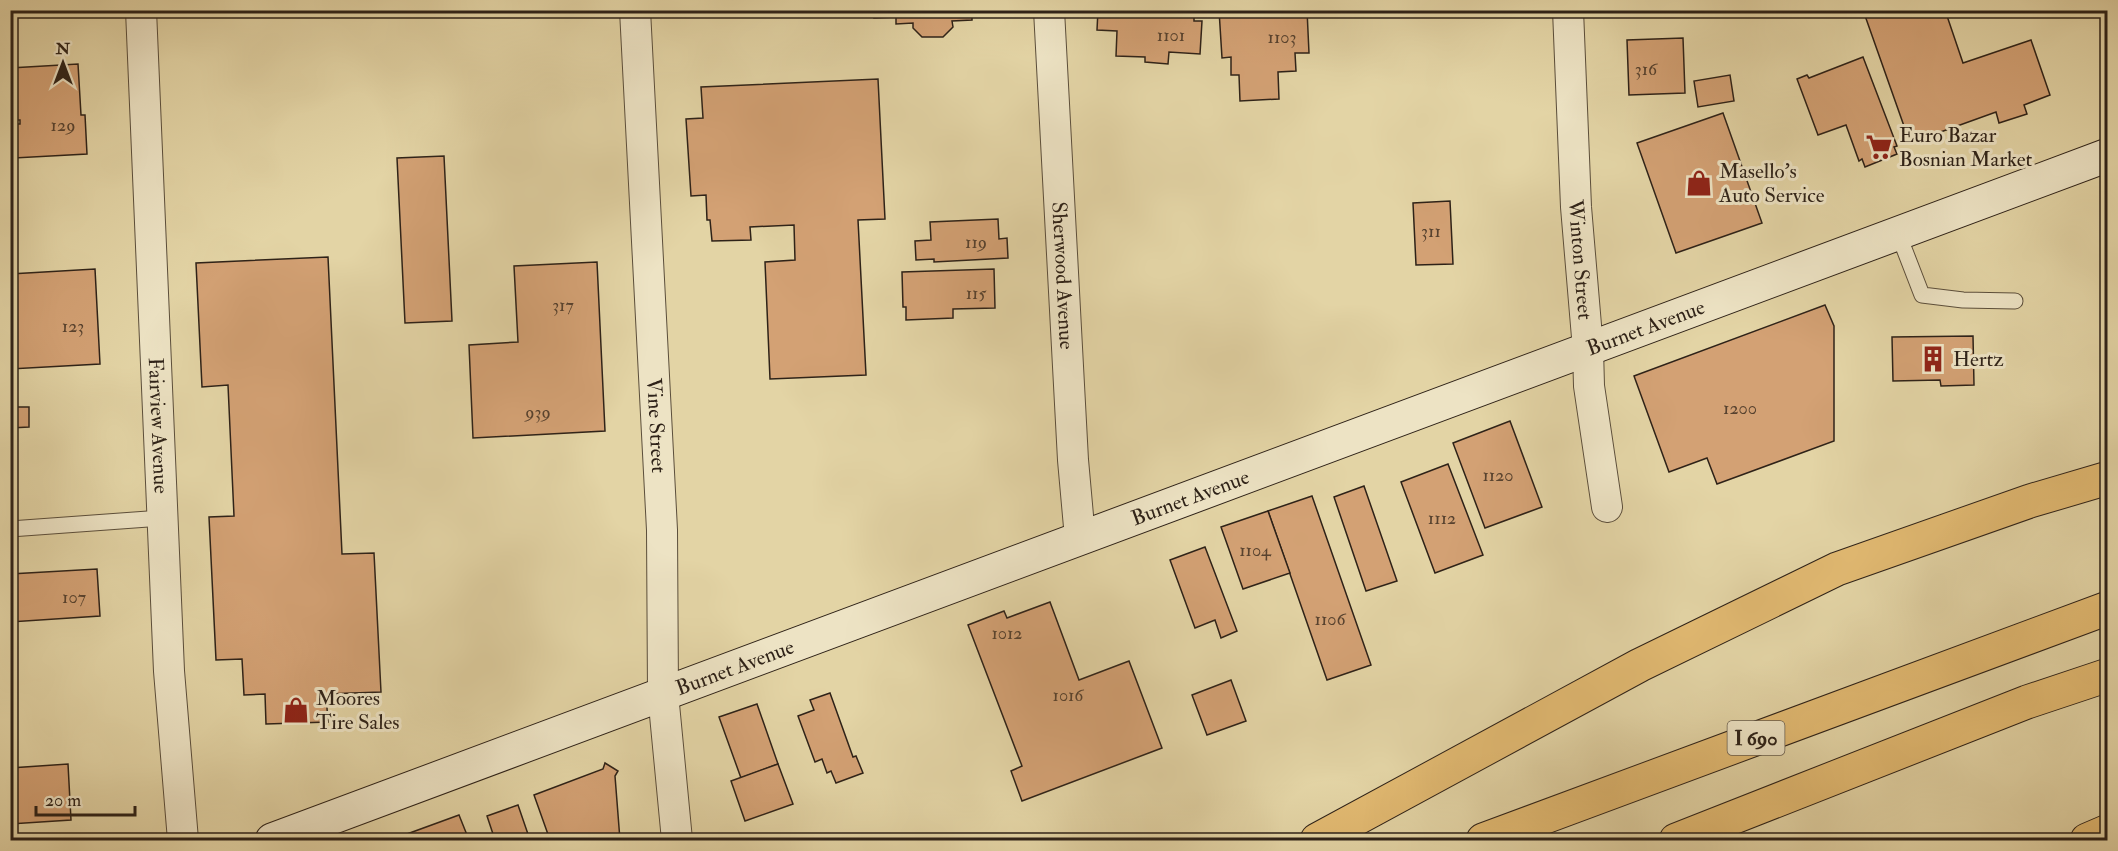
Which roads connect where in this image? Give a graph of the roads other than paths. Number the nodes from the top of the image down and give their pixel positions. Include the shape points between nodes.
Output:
1 (141, 10) edge
2 (635, 10) edge
3 (1049, 10) edge
4 (1568, 10) edge
5 (2108, 155) edge
6 (1898, 233) junction
7 (2015, 301) dead end
8 (1588, 349) junction
9 (2108, 478) edge
10 (1607, 507) dead end
11 (162, 518) junction
12 (10, 529) edge
13 (1080, 538) junction
14 (2108, 608) edge
15 (2108, 675) edge
16 (663, 694) junction
17 (2108, 831) edge
18 (183, 840) edge
19 (273, 840) edge
20 (677, 840) edge
21 (1317, 840) edge
22 (1483, 840) edge
23 (1676, 840) edge
24 (2087, 840) edge

1 - 11 street, Fairview Avenue
2 - 16 street, Vine Street via 662,530
3 - 13 street, Sherwood Avenue via 1072,460
4 - 8 street, Winton Street via 1576,207
5 - 6 street, Burnet Avenue
6 - 7 lane via 1922,295
6 - 8 street, Burnet Avenue
8 - 10 street, Winton Street via 1589,386
8 - 13 street, Burnet Avenue
9 - 21 highway via 2030,501 1837,569 1640,665
11 - 12 lane
11 - 18 street, Fairview Avenue
13 - 16 street, Burnet Avenue
14 - 22 highway, I 690
15 - 23 highway via 2026,702
16 - 19 street, Burnet Avenue
16 - 20 street, Vine Street
17 - 24 highway

